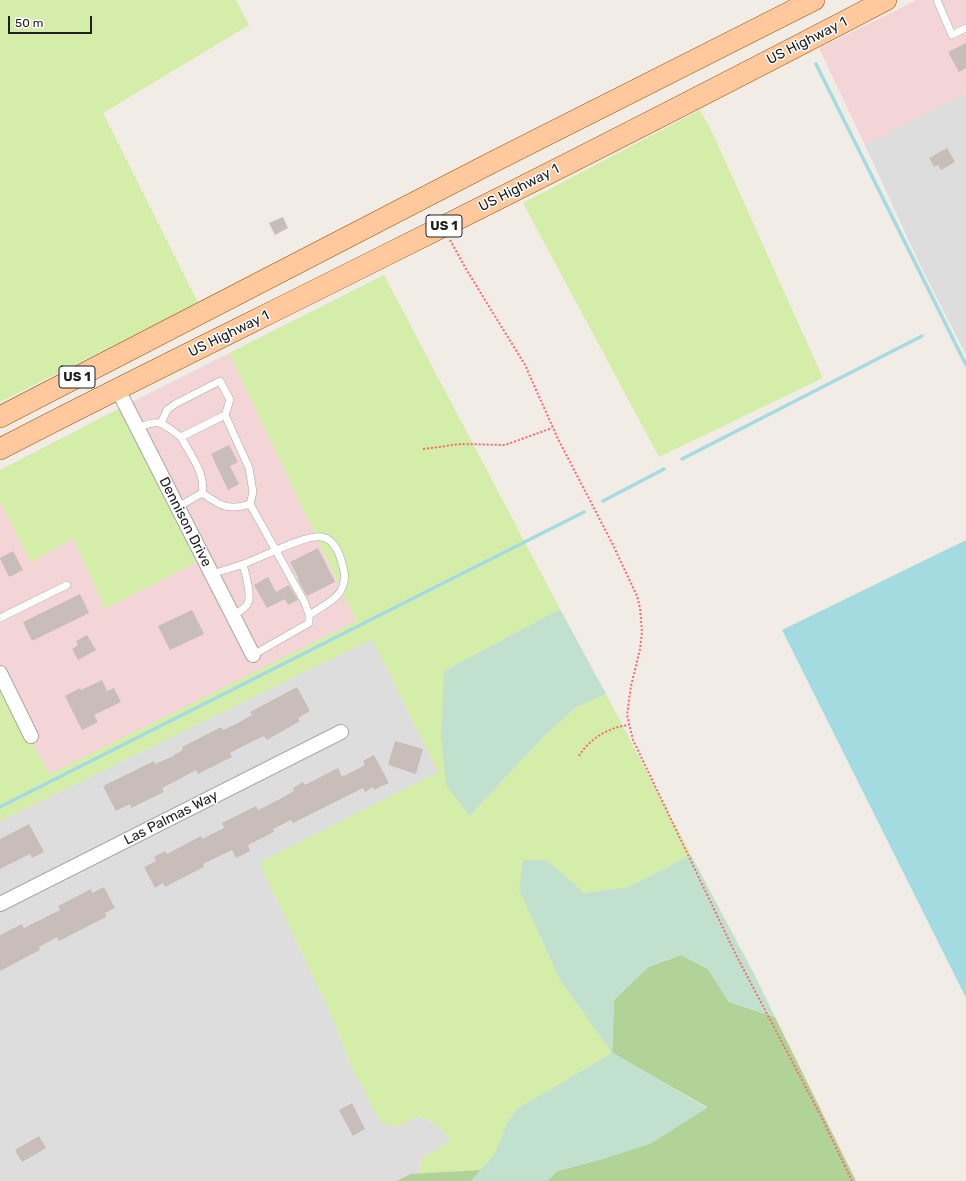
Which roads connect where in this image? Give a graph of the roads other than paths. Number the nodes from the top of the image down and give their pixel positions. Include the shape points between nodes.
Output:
1 (886, 0) edge
2 (937, 0) edge
3 (809, 1) edge
4 (966, 28) edge
5 (155, 337) junction
6 (118, 388) junction
7 (226, 416) junction
8 (0, 417) edge
9 (161, 423) junction
10 (138, 428) junction
11 (181, 437) junction
12 (0, 449) edge
13 (202, 494) junction
14 (250, 504) junction
15 (178, 507) junction
16 (276, 550) junction
17 (243, 564) junction
18 (212, 574) junction
19 (67, 585) dead end
20 (310, 615) junction
21 (233, 616) junction
22 (0, 618) edge
23 (253, 655) joint
24 (0, 673) edge
25 (341, 732) dead end
26 (31, 736) dead end
27 (0, 904) edge

1 - 6 main road, US Highway 1 / US 1 via 443,227
2 - 4 lane via 952,35
3 - 5 main road, US 1
5 - 6 main road via 129,367
5 - 8 main road, US 1
6 - 10 street, Dennison Drive
6 - 12 main road, US Highway 1 / US 1
7 - 9 lane via 230,400 220,381 174,404 167,410
7 - 11 lane
7 - 14 lane via 249,468 253,492
9 - 10 lane via 150,422
9 - 11 lane
10 - 15 street, Dennison Drive
11 - 13 lane via 201,475 204,486
13 - 14 lane via 228,508
13 - 15 lane
14 - 16 lane
15 - 18 street, Dennison Drive
16 - 17 lane
16 - 20 lane
16 - 20 lane via 308,538 322,537 337,549 345,584 338,596
17 - 18 lane
17 - 21 lane via 248,587 248,603
18 - 21 street, Dennison Drive
19 - 22 lane
20 - 23 lane via 309,623
21 - 23 street, Dennison Drive
24 - 26 street
25 - 27 street, Las Palmas Way

